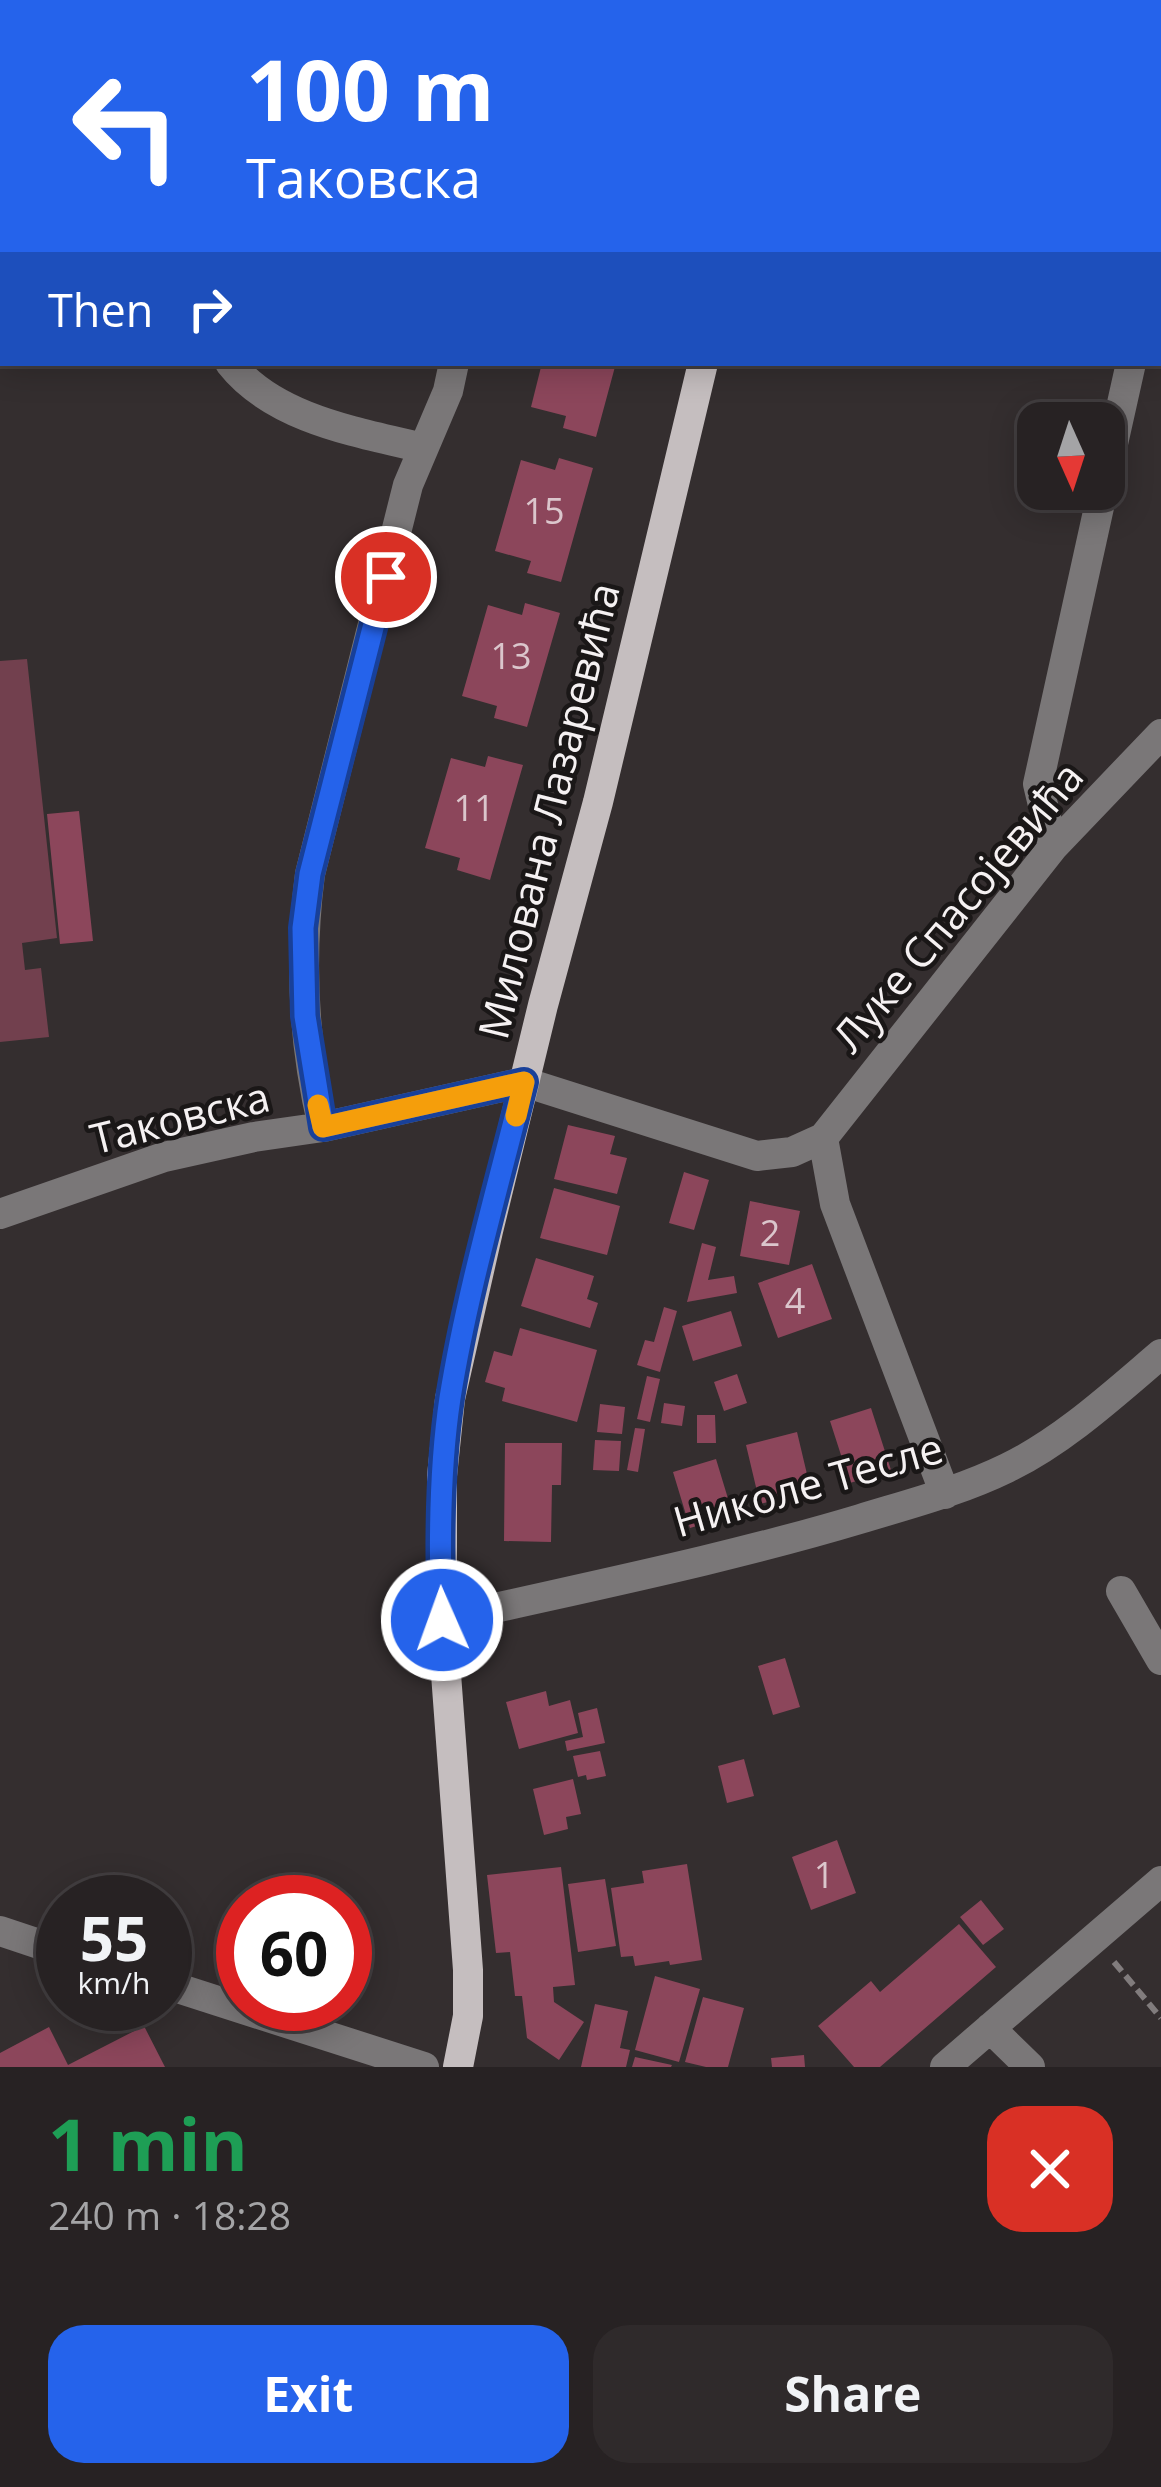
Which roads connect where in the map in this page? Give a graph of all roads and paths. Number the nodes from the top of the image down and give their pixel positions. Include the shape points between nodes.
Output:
1 (233, 366) edge
2 (453, 366) edge
3 (702, 366) edge
4 (1130, 366) edge
5 (1122, 402) edge
6 (423, 448) junction
7 (1098, 510) edge
8 (1161, 734) edge
9 (1038, 784) junction
10 (1096, 804) junction
11 (1053, 848) junction
12 (524, 1082) junction
13 (323, 1127) junction
14 (823, 1138) junction
15 (0, 1214) edge
16 (1161, 1354) edge
17 (945, 1494) junction
18 (1121, 1592) dead end
19 (442, 1620) junction
20 (1161, 1660) edge
21 (1161, 1881) edge
22 (0, 1931) edge
23 (36, 1943) edge
24 (192, 1993) edge
25 (990, 2028) junction
26 (424, 2067) edge
27 (458, 2067) edge
28 (945, 2067) edge
29 (1030, 2067) edge

1 - 6 street via 290,410
2 - 6 street
3 - 12 main road, Милована Лазаревића
4 - 5 street
6 - 13 street via 310,874 302,972
7 - 9 street
8 - 10 street, Луке Спасојевића
9 - 10 street via 1065,807
9 - 11 street
10 - 11 street, Луке Спасојевића
11 - 14 street, Луке Спасојевића
12 - 13 street, Таковска
12 - 14 street via 757,1156
12 - 19 main road, Милована Лазаревића via 450,1399
13 - 15 street, Таковска via 164,1157
14 - 17 street via 835,1204
16 - 17 street, Николе Тесле via 1030,1455
17 - 19 street, Николе Тесле via 775,1544
18 - 20 street
19 - 27 main road, Милована Лазаревића via 468,1970
21 - 25 street
22 - 23 street
24 - 26 street
25 - 28 street
25 - 29 street

